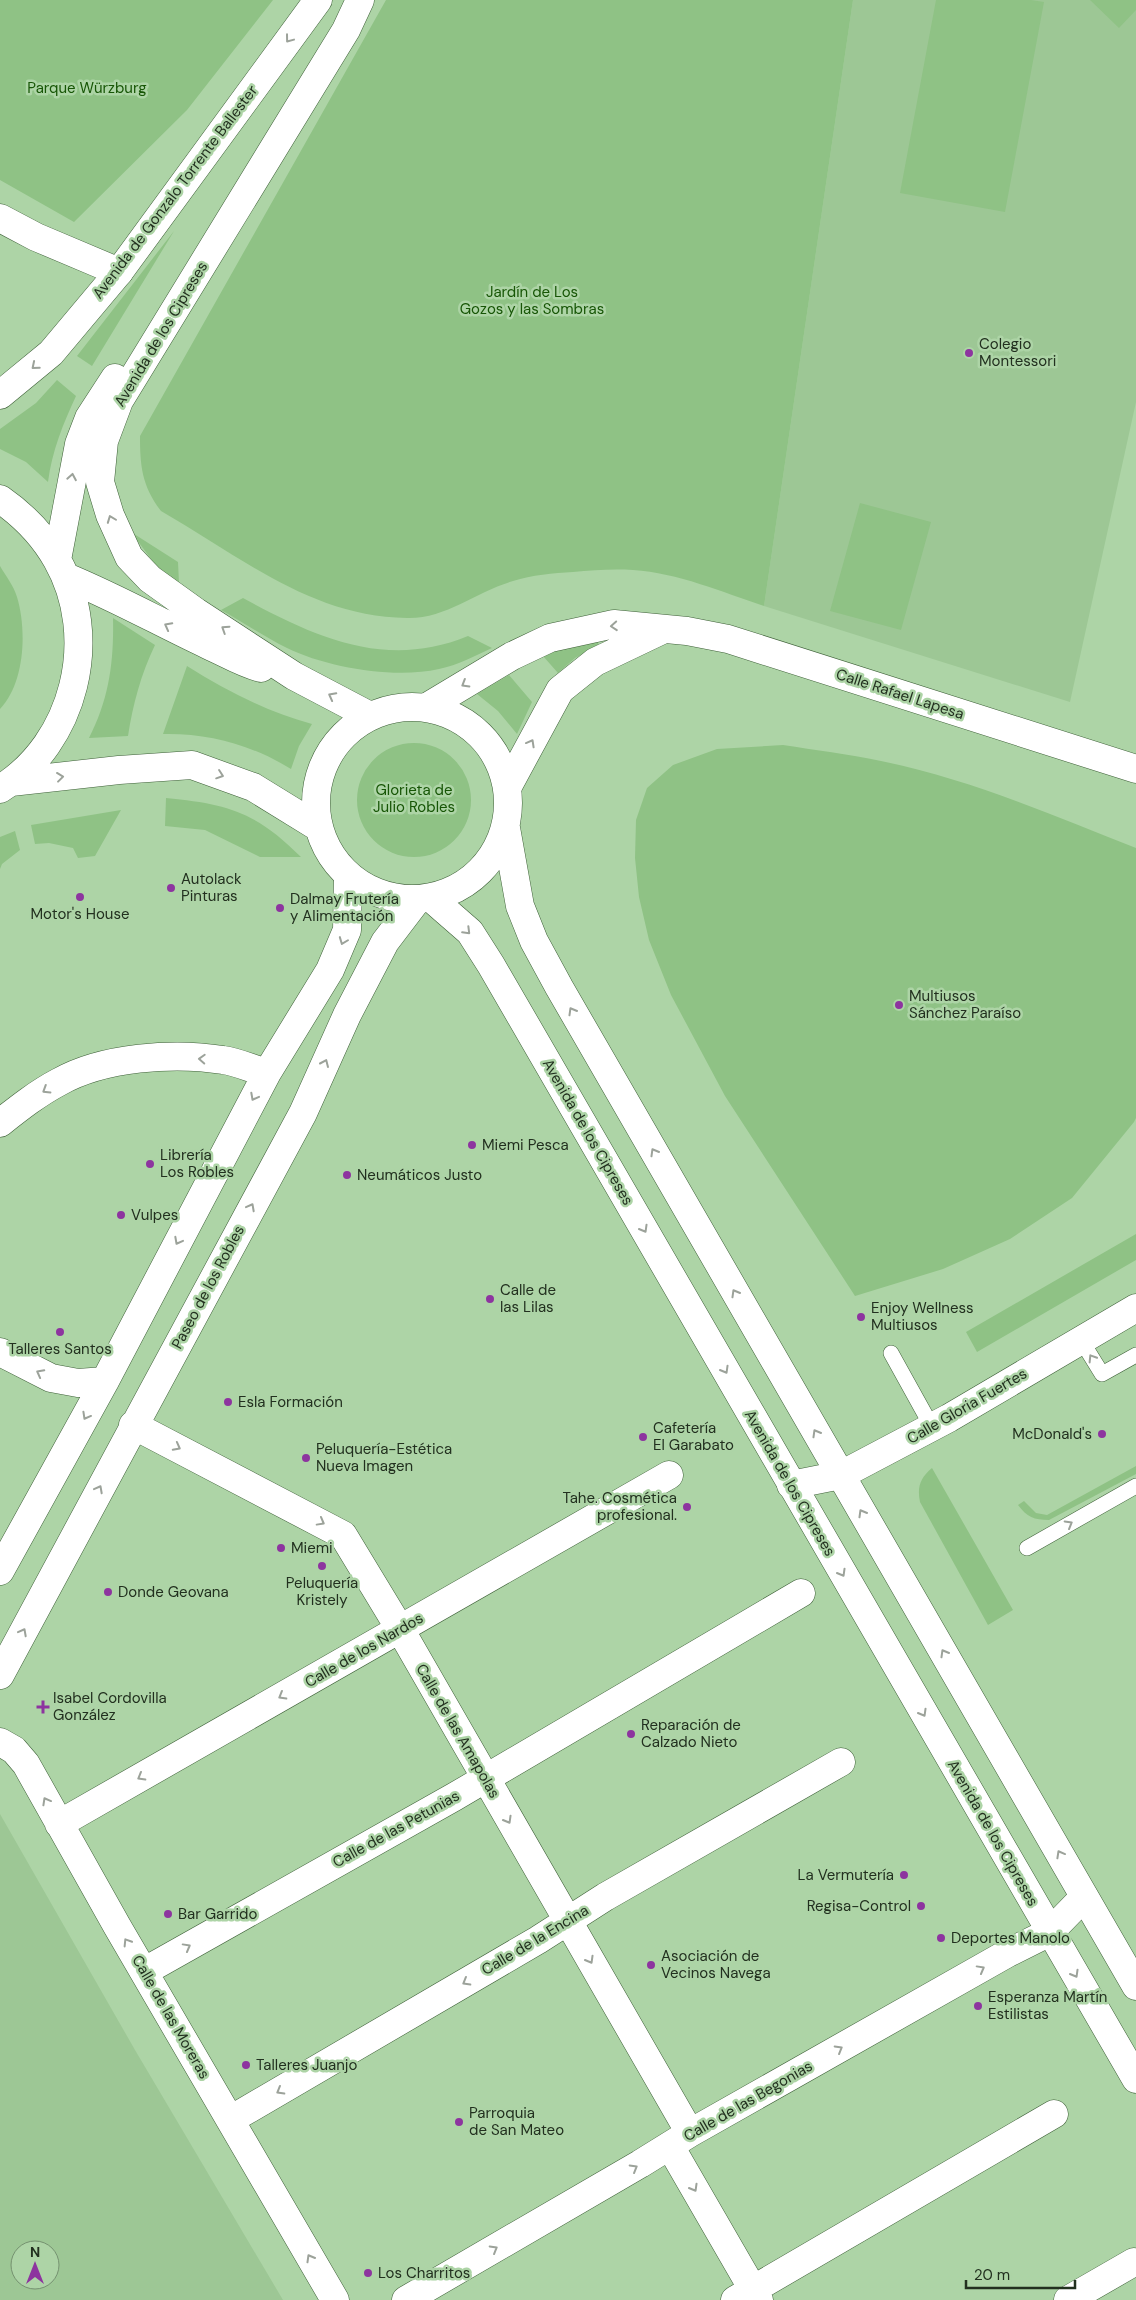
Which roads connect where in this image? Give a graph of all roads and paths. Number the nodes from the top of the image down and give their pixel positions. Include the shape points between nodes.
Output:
1 (318, 0) edge
2 (350, 0) edge
3 (360, 0) edge
4 (0, 218) edge
5 (119, 272) junction
6 (0, 395) edge
7 (0, 499) edge
8 (62, 569) junction
9 (662, 630) junction
10 (294, 676) junction
11 (427, 707) junction
12 (370, 716) junction
13 (1136, 768) edge
14 (6, 786) edge
15 (508, 786) junction
16 (318, 827) junction
17 (506, 828) junction
18 (348, 876) junction
19 (424, 899) junction
20 (267, 1073) junction
21 (0, 1123) edge
22 (1136, 1308) edge
23 (1081, 1340) junction
24 (0, 1352) edge
25 (891, 1353) dead end
26 (1136, 1355) edge
27 (105, 1381) junction
28 (133, 1425) junction
29 (932, 1427) junction
30 (669, 1475) dead end
31 (841, 1475) junction
32 (791, 1485) junction
33 (1136, 1486) edge
34 (1027, 1548) dead end
35 (0, 1572) edge
36 (801, 1593) dead end
37 (400, 1628) junction
38 (0, 1675) edge
39 (0, 1742) edge
40 (841, 1762) dead end
41 (485, 1779) junction
42 (59, 1824) junction
43 (1084, 1897) junction
44 (568, 1922) junction
45 (1050, 1932) junction
46 (145, 1972) junction
47 (1136, 1986) edge
48 (1136, 2079) edge
49 (1054, 2114) dead end
50 (230, 2120) junction
51 (680, 2140) junction
52 (1134, 2262) dead end
53 (749, 2297) edge
54 (335, 2300) edge
55 (406, 2300) edge
56 (1068, 2300) edge

1 -> 5 street, Avenida de Gonzalo Torrente Ballester
8 -> 2 street via 78,444 89,418
10 -> 3 street, Avenida de los Cipreses via 150,579 129,557 110,515 100,482 104,441 119,401 346,30
4 - 5 street
5 -> 6 street, Avenida de Gonzalo Torrente Ballester via 51,353
7 - 8 street via 23,516 42,537
10 -> 8 street, Avenida de los Cipreses via 249,665 183,634
8 - 14 street via 77,623 79,652 74,689 60,724 39,756
9 -> 11 street, Calle Rafael Lapesa via 614,624 550,638 512,656
9 - 13 street, Calle Rafael Lapesa via 687,631 728,640
15 -> 9 street, Calle Rafael Lapesa via 560,690 595,662
12 -> 10 street, Avenida de los Cipreses
11 - 12 street via 398,707
11 - 15 street via 464,722 493,749
12 - 16 street via 343,735 324,762 316,794
14 -> 16 street via 119,770 192,766 254,787
15 - 17 street
16 - 18 street via 330,854
17 - 19 street via 496,853 479,874 456,889
31 -> 17 street via 534,941 520,906
18 - 19 street via 380,894
18 -> 20 street via 347,930 338,952
28 -> 19 street, Paseo de los Robles via 303,1113 384,942
19 -> 32 street, Avenida de los Cipreses via 470,932 491,965
20 -> 21 street via 224,1060 178,1057 102,1066 60,1081
20 -> 27 street
22 - 23 street, Calle Gloria Fuertes
26 -> 23 lane via 1102,1374
23 - 29 street, Calle Gloria Fuertes
27 -> 24 street via 78,1383 51,1378
25 - 29 lane
27 -> 35 street
28 -> 37 street, Calle de las Amapolas via 343,1535
38 -> 28 street, Paseo de los Robles
29 - 31 street, Calle Gloria Fuertes
30 - 37 street, Calle de los Nardos
31 - 32 street, Calle Gloria Fuertes
43 -> 31 street
32 -> 45 street, Avenida de los Cipreses
34 -> 33 lane
36 - 41 street, Calle de las Petunias
37 - 41 street, Calle de las Amapolas
37 -> 42 street, Calle de los Nardos
42 -> 39 street, Calle de las Moreras via 26,1764 14,1750
40 - 44 street, Calle de la Encina via 605,1897
41 -> 44 street, Calle de las Amapolas
46 -> 41 street, Calle de las Petunias
46 -> 42 street, Calle de las Moreras
43 - 45 street, Calle de las Begonias
43 - 47 street
44 -> 50 street, Calle de la Encina
44 -> 51 street, Calle de las Amapolas
45 -> 48 street, Avenida de los Cipreses
51 -> 45 street, Calle de las Begonias
46 - 50 street, Calle de las Moreras
49 - 53 street
54 -> 50 street, Calle de las Moreras
51 -> 53 street, Calle de las Amapolas
55 -> 51 street, Calle de las Begonias
52 - 56 street

